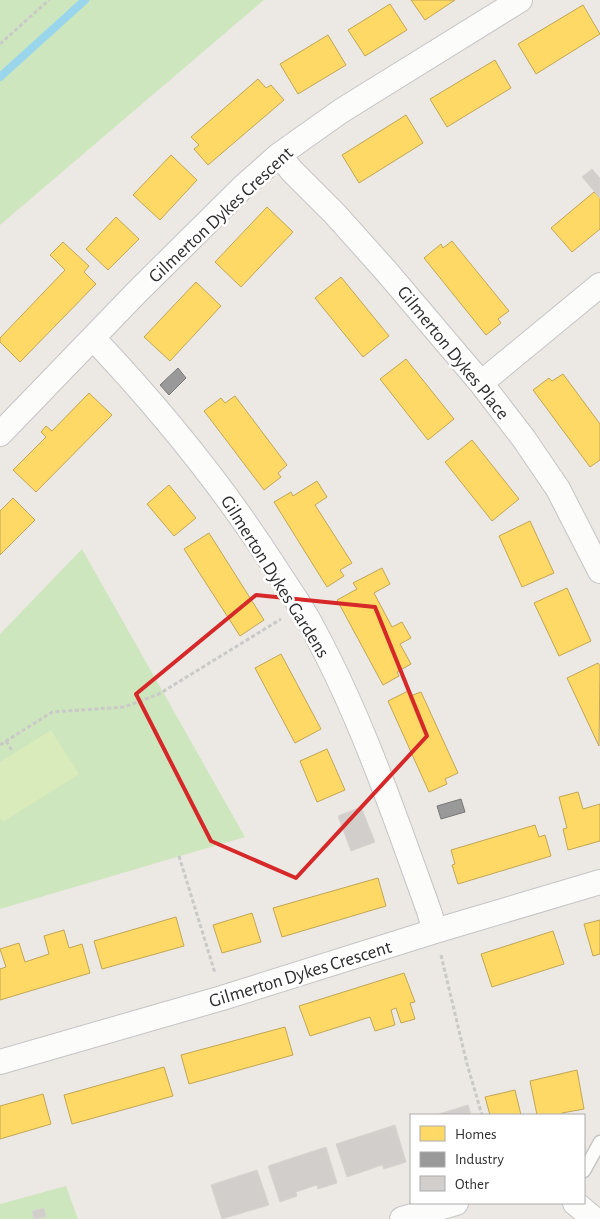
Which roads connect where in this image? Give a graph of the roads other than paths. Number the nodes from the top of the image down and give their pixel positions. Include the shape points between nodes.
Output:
1 (520, 0) edge
2 (279, 155) junction
3 (600, 285) edge
4 (93, 338) junction
5 (481, 383) junction
6 (0, 434) edge
7 (600, 571) edge
8 (600, 882) edge
9 (435, 930) junction
10 (0, 1062) edge
11 (600, 1142) edge
12 (585, 1169) edge
13 (453, 1204) edge
14 (576, 1204) edge
15 (402, 1219) edge
16 (594, 1219) edge

1 - 2 street, Gilmerton Dykes Crescent via 340,111
2 - 4 street, Gilmerton Dykes Crescent
2 - 5 street, Gilmerton Dykes Place via 386,271
3 - 5 street
4 - 6 street, Gilmerton Dykes Crescent
4 - 9 street, Gilmerton Dykes Gardens via 195,454 248,526 315,632 343,687 386,793
5 - 7 street, Gilmerton Dykes Place via 558,489
8 - 9 street, Gilmerton Dykes Crescent
9 - 10 street, Gilmerton Dykes Crescent via 222,998
11 - 12 lane
13 - 15 street
14 - 16 street

